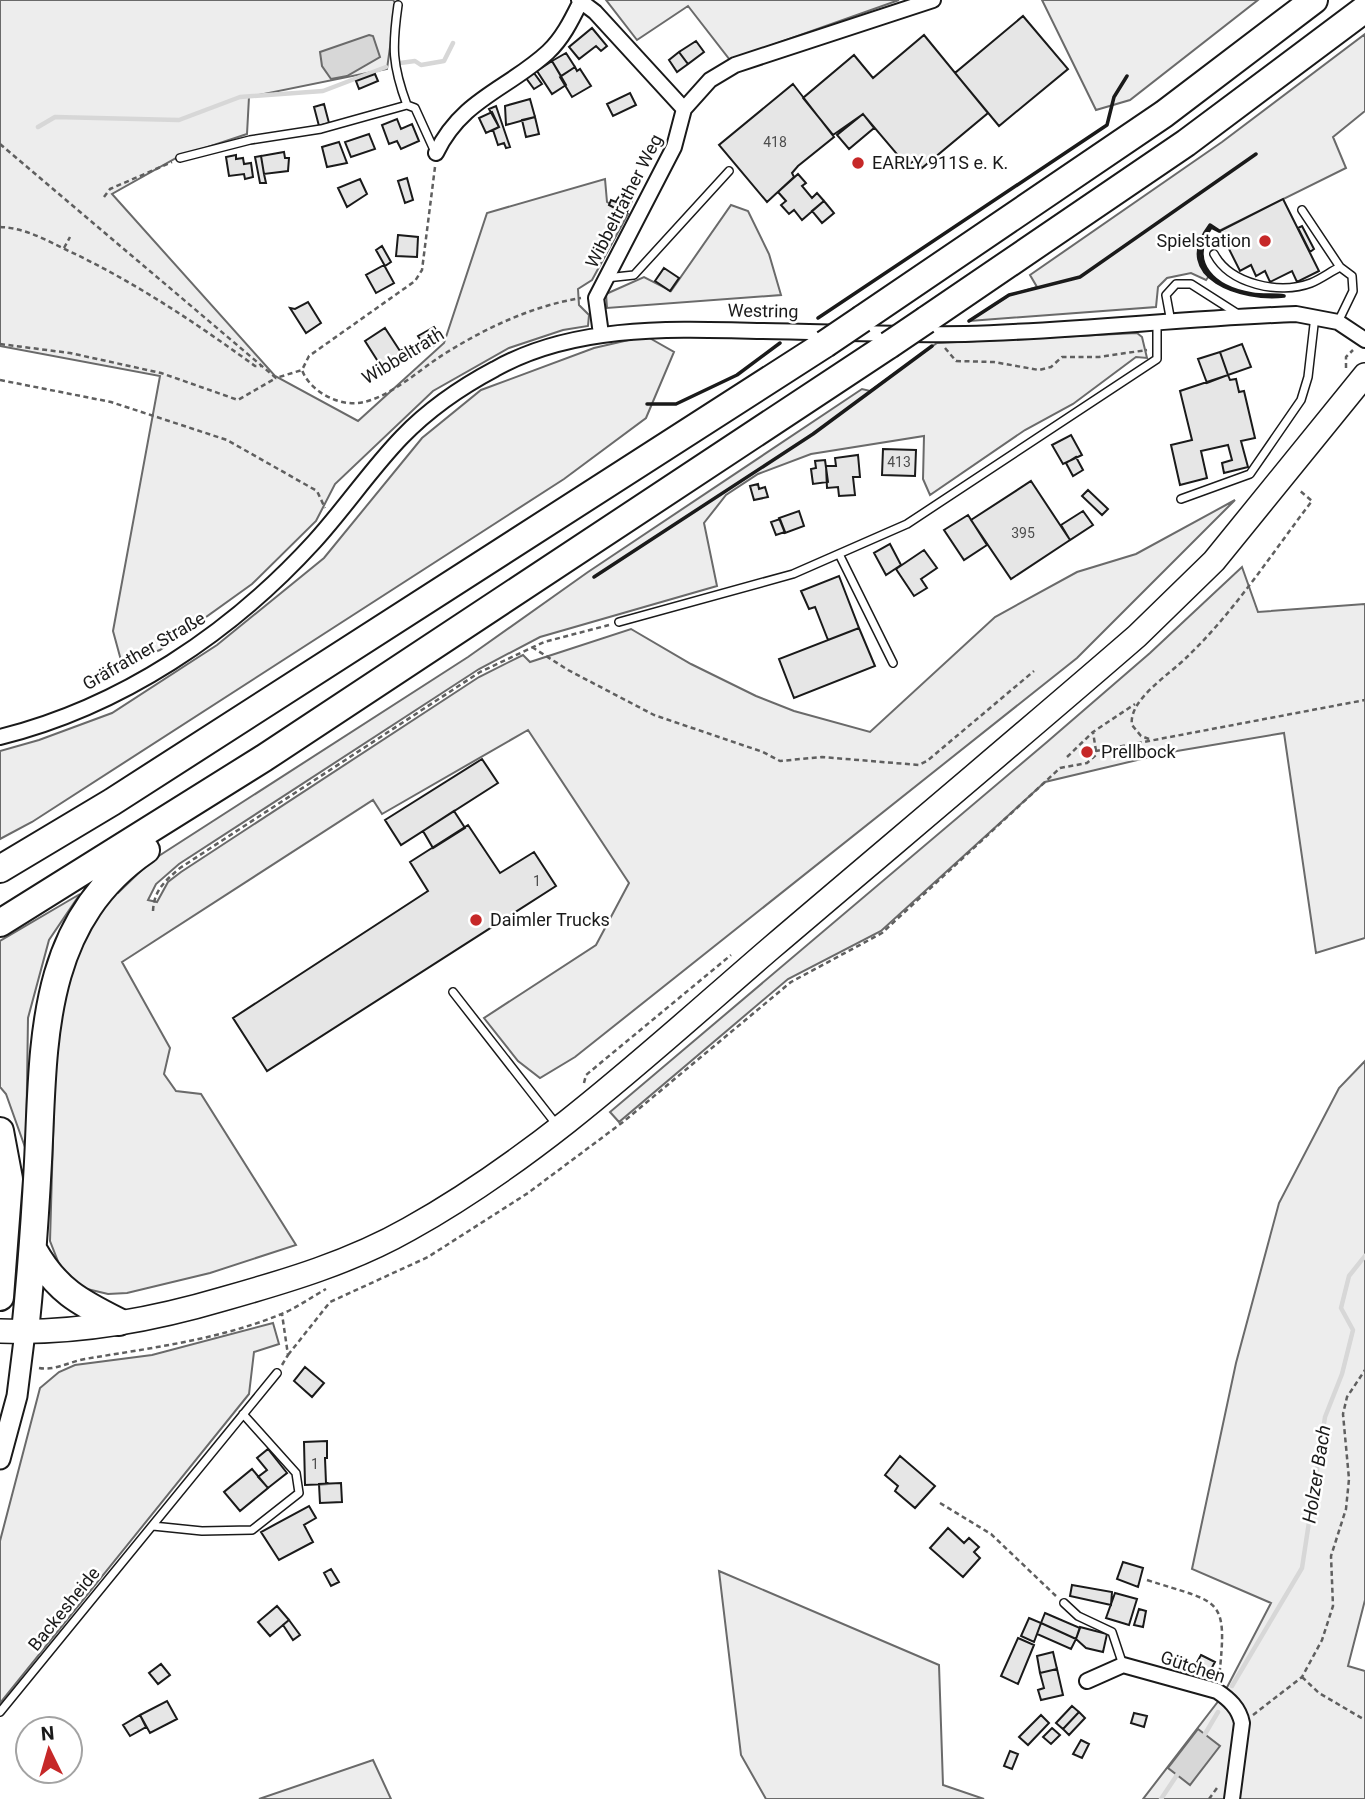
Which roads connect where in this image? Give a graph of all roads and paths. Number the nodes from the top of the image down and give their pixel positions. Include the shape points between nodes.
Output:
1 (933, 0) edge
2 (1314, 0) edge
3 (580, 1) edge
4 (398, 5) dead end
5 (1365, 9) edge
6 (407, 105) junction
7 (684, 109) junction
8 (0, 144) edge
9 (436, 153) junction
10 (180, 158) joint
11 (729, 171) dead end
12 (103, 197) dead end
13 (1302, 210) dead end
14 (0, 227) edge
15 (70, 237) dead end
16 (64, 248) junction
17 (1214, 254) dead end
18 (1340, 267) junction
19 (606, 278) junction
20 (596, 299) junction
21 (1241, 316) junction
22 (1315, 316) junction
23 (1164, 322) junction
24 (1338, 323) junction
25 (931, 327) junction
26 (601, 334) junction
27 (1365, 340) edge
28 (0, 344) edge
29 (1159, 346) junction
30 (261, 366) junction
31 (302, 370) junction
32 (1365, 375) edge
33 (276, 378) junction
34 (0, 380) edge
35 (399, 440) joint
36 (1299, 490) dead end
37 (1181, 499) dead end
38 (333, 502) dead end
39 (840, 556) junction
40 (619, 622) joint
41 (532, 647) junction
42 (893, 663) dead end
43 (1034, 671) dead end
44 (1365, 700) edge
45 (1135, 704) junction
46 (1093, 732) junction
47 (0, 737) edge
48 (1152, 740) junction
49 (1096, 751) junction
50 (1067, 757) dead end
51 (264, 758) junction
52 (0, 869) edge
53 (153, 911) dead end
54 (0, 923) edge
55 (734, 953) dead end
56 (453, 992) dead end
57 (584, 1086) dead end
58 (559, 1127) junction
59 (0, 1131) edge
60 (2, 1244) edge
61 (33, 1250) junction
62 (0, 1297) edge
63 (282, 1314) dead end
64 (119, 1322) junction
65 (13, 1331) edge
66 (288, 1355) junction
67 (1365, 1370) edge
68 (277, 1373) joint
69 (243, 1414) junction
70 (1, 1445) edge
71 (940, 1503) dead end
72 (153, 1526) junction
73 (1147, 1580) dead end
74 (1064, 1603) joint
75 (1124, 1665) junction
76 (1302, 1677) junction
77 (1087, 1681) dead end
78 (1217, 1691) junction
79 (0, 1712) edge
80 (1365, 1720) edge
81 (1242, 1723) junction
82 (1232, 1799) edge

1 - 7 street via 735,65 710,80
2 - 52 highway, bridge via 1164,114 825,344 112,802
3 - 7 street
3 - 9 street via 565,32 548,52 469,107
4 - 6 lane via 392,45 394,70
5 - 25 highway
6 - 9 lane via 415,108
6 - 10 lane via 321,129 250,140
7 - 19 street, Wibbeltrather Weg via 674,147
8 - 30 path
9 - 31 path via 422,270 415,281 309,356
10 - 12 path via 110,189
11 - 19 lane via 634,275
13 - 18 lane
14 - 16 path via 22,230
15 - 16 path
16 - 30 path via 134,285
17 - 18 lane via 1230,274 1264,286 1310,283
18 - 24 lane via 1352,276 1353,291
19 - 20 street, Wibbeltrather Weg
20 - 26 street
20 - 31 path, Wibbeltrath via 569,300 496,326 366,401 347,403 331,397 310,383
21 - 22 street, Westring
21 - 23 street, Westring
21 - 23 lane via 1191,284 1176,284 1166,295
22 - 24 street, Westring
22 - 37 lane via 1301,400 1250,474
23 - 25 street, Westring via 1017,332
23 - 29 lane
24 - 27 street, Westring
25 - 26 street, Westring
25 - 29 path via 956,361 1039,370 1062,357 1099,357
25 - 51 highway, bridge via 889,345
26 - 35 street, Westring via 499,366 443,401
28 - 33 path via 162,373 238,400
29 - 39 lane via 1157,359 1106,395 907,524
30 - 33 path
31 - 33 path
32 - 58 main road via 1187,590
34 - 38 path via 111,402 192,427 227,440 317,491 326,511
35 - 47 street, Gräfrather Straße via 358,493 267,590 215,633 91,705
36 - 45 path via 1312,501 1238,600 1198,647
39 - 40 lane via 793,575
39 - 42 lane
40 - 41 path
41 - 43 path via 654,715 791,762 822,757 919,765
41 - 53 path via 480,672 180,868 160,886
44 - 48 path
45 - 46 path
45 - 48 path via 1132,725
46 - 49 path
46 - 50 path
48 - 49 path
49 - 66 path via 1087,763 1060,768 882,933 791,982 623,1122 528,1193 428,1257 330,1302
51 - 54 highway
51 - 61 highway via 103,886 69,941 52,995 44,1044
55 - 57 path via 586,1075
56 - 58 lane
58 - 64 main road via 463,1197 367,1250 312,1273 230,1297
59 - 60 highway via 9,1179
60 - 62 highway
61 - 64 highway via 54,1282 80,1303
61 - 65 highway
63 - 66 path
64 - 65 main road
65 - 70 main road via 17,1396
66 - 68 path
67 - 76 path via 1348,1396 1343,1414 1349,1479 1346,1509 1331,1556 1333,1606 1322,1640
68 - 69 lane, Backesheide
69 - 72 lane, Backesheide
69 - 72 lane via 296,1473 299,1493 252,1530
71 - 74 path via 991,1534
72 - 79 lane, Backesheide
73 - 78 path via 1203,1598 1219,1612 1224,1634
74 - 75 lane via 1078,1616 1112,1632
75 - 77 street
75 - 78 street, Gütchen
76 - 80 path via 1319,1693
76 - 81 path
78 - 81 street, Gütchen via 1236,1708
81 - 82 street

